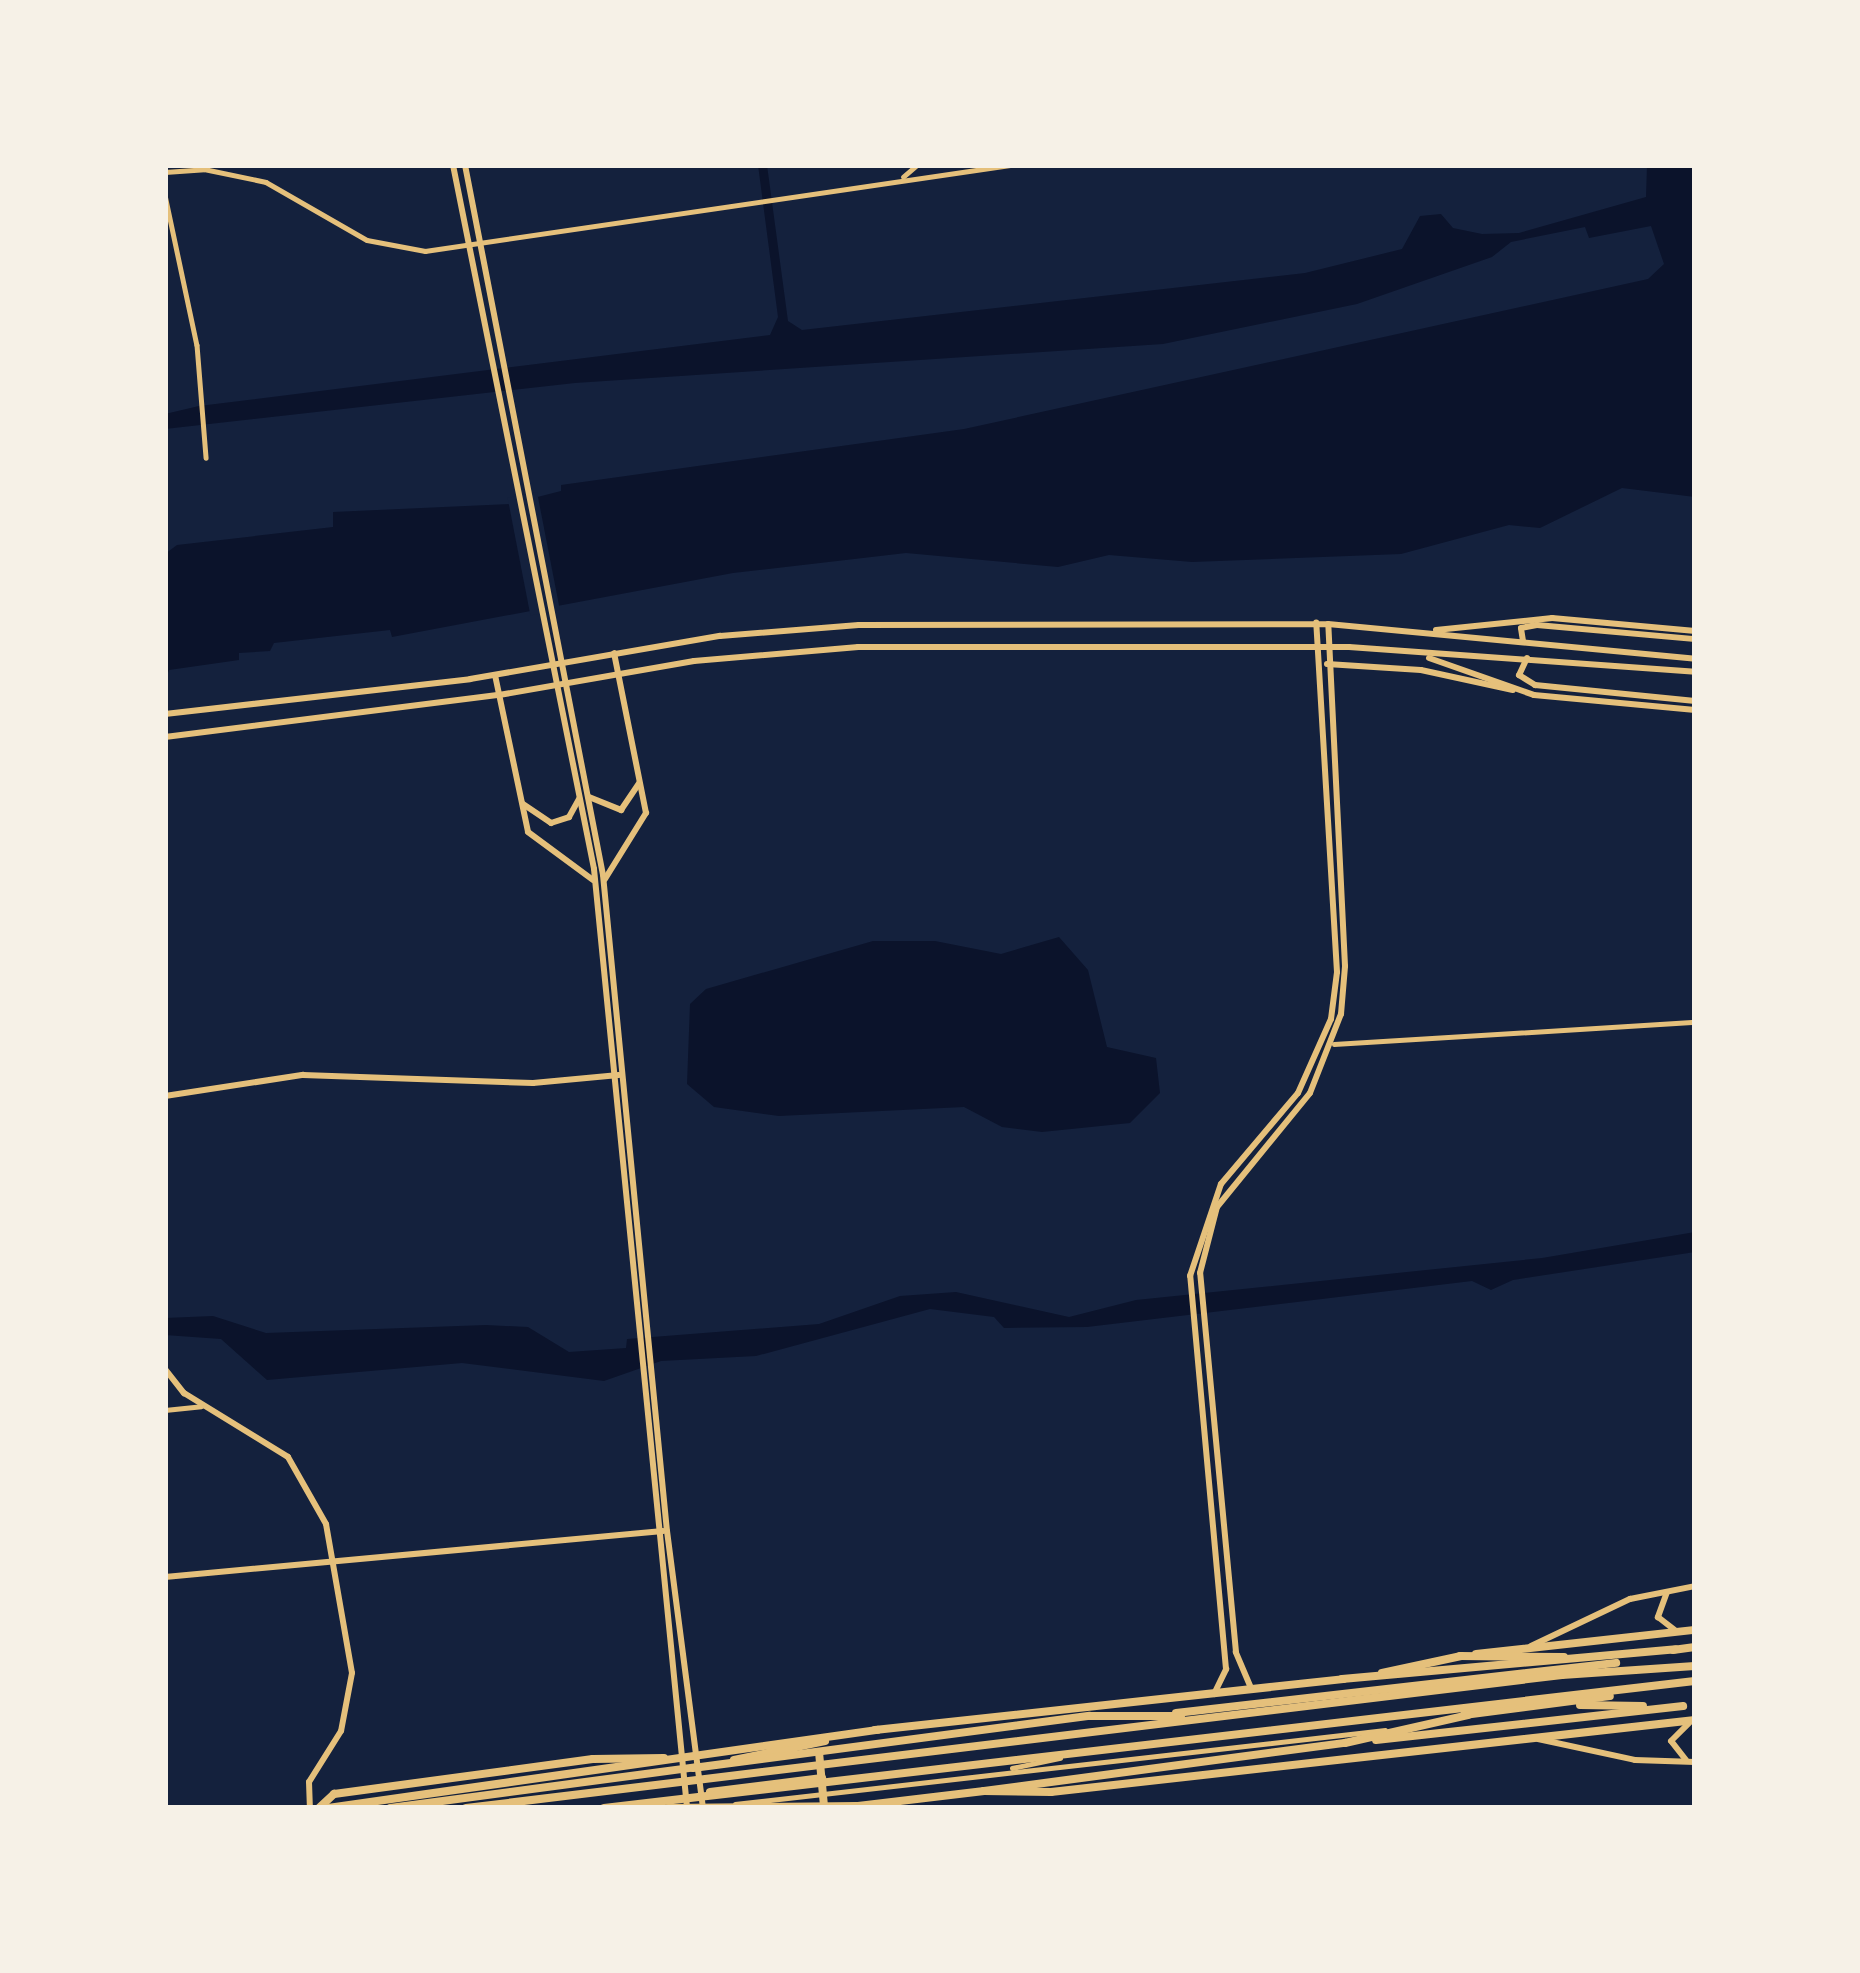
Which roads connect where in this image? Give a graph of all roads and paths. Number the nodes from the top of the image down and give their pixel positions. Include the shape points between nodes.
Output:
1 (453, 165) edge
2 (465, 165) edge
3 (917, 165) edge
4 (1010, 165) edge
5 (165, 172) edge
6 (900, 179) junction
7 (165, 195) edge
8 (480, 241) junction
9 (468, 243) junction
10 (496, 353) junction
11 (206, 458) dead end
12 (1316, 623) junction
13 (1328, 624) junction
14 (1425, 632) junction
15 (1695, 635) edge
16 (1532, 644) junction
17 (1317, 646) junction
18 (1328, 647) junction
19 (614, 653) junction
20 (1420, 655) junction
21 (1530, 657) junction
22 (1695, 659) edge
23 (1327, 664) junction
24 (1695, 672) edge
25 (618, 673) junction
26 (495, 675) junction
27 (1517, 691) junction
28 (499, 695) junction
29 (1695, 705) edge
30 (165, 714) edge
31 (165, 737) edge
32 (639, 774) junction
33 (584, 794) junction
34 (518, 796) junction
35 (600, 885) junction
36 (1695, 1022) edge
37 (1334, 1044) junction
38 (618, 1075) junction
39 (165, 1096) edge
40 (1195, 1293) junction
41 (1196, 1320) junction
42 (165, 1370) edge
43 (204, 1405) junction
44 (165, 1410) edge
45 (663, 1531) junction
46 (334, 1561) junction
47 (165, 1577) edge
48 (1695, 1586) edge
49 (1670, 1590) junction
50 (1695, 1630) edge
51 (1681, 1632) junction
52 (1529, 1647) junction
53 (1695, 1647) edge
54 (1676, 1649) junction
55 (1460, 1656) junction
56 (1601, 1658) junction
57 (1616, 1663) junction
58 (1695, 1666) edge
59 (1562, 1675) junction
60 (1342, 1679) junction
61 (1695, 1681) edge
62 (1682, 1682) junction
63 (1252, 1690) junction
64 (1214, 1694) junction
65 (1695, 1704) edge
66 (1561, 1705) junction
67 (1683, 1706) junction
68 (1468, 1715) junction
69 (1144, 1716) junction
70 (1224, 1716) junction
71 (1695, 1720) edge
72 (1342, 1723) junction
73 (1409, 1727) junction
74 (1535, 1738) junction
75 (1345, 1743) junction
76 (819, 1752) junction
77 (1079, 1754) junction
78 (1695, 1761) edge
79 (688, 1764) junction
80 (983, 1774) junction
81 (821, 1778) junction
82 (984, 1791) junction
83 (700, 1793) junction
84 (687, 1803) edge
85 (824, 1806) edge
86 (702, 1807) edge
87 (858, 1807) edge
88 (319, 1808) edge
89 (390, 1808) edge
90 (466, 1808) edge
91 (604, 1808) edge
92 (668, 1808) edge
93 (842, 1808) edge

1 - 9 main road
2 - 8 main road
3 - 6 street
4 - 6 street
5 - 9 street via 204,169 266,182 390,248
6 - 8 street via 776,205
7 - 11 street
8 - 9 street
8 - 10 main road
9 - 10 main road
10 - 33 main road
12 - 13 main road
12 - 17 main road
12 - 19 main road via 859,625
13 - 14 main road
13 - 18 main road
14 - 15 main road via 1552,618
14 - 16 main road
15 - 16 main road via 1525,626 1520,637
16 - 22 main road
17 - 18 main road
17 - 25 main road via 858,646
17 - 40 main road via 1337,972 1331,1018 1298,1093 1210,1207
18 - 20 main road
18 - 23 main road
19 - 25 main road
19 - 26 main road
20 - 21 main road
20 - 27 main road
21 - 24 main road
21 - 29 main road via 1518,672 1534,685
23 - 27 main road via 1421,670
23 - 37 main road via 1345,966
25 - 28 main road
25 - 32 main road
26 - 28 main road
26 - 30 main road
27 - 29 main road
28 - 31 main road
28 - 34 main road
32 - 33 main road via 636,797 623,809
32 - 35 main road via 645,820
33 - 34 main road via 569,817 550,823 531,817
33 - 35 main road
34 - 35 main road via 530,836
35 - 38 main road
36 - 37 street
37 - 40 main road via 1310,1093 1217,1208
38 - 39 main road via 533,1083 303,1076
38 - 45 main road
38 - 45 main road via 641,1374
40 - 41 main road
41 - 63 main road via 1236,1652
41 - 64 main road via 1226,1669
42 - 43 main road
43 - 44 street
43 - 46 main road via 288,1457 317,1502
45 - 46 main road
45 - 79 main road
46 - 47 main road
46 - 88 main road via 352,1673 341,1731 309,1782
48 - 49 main road
49 - 51 main road via 1657,1603 1658,1617
49 - 52 main road via 1630,1599
50 - 51 main road
51 - 52 main road
52 - 55 main road
53 - 54 main road
54 - 56 main road
54 - 57 main road
55 - 56 main road
55 - 60 main road
56 - 60 main road
57 - 59 main road
57 - 69 main road
58 - 59 main road
59 - 70 main road
60 - 63 main road
61 - 62 main road
62 - 66 main road
62 - 72 main road
63 - 64 main road
64 - 79 main road via 877,1730
65 - 67 main road
66 - 67 main road
66 - 68 main road
67 - 75 main road
68 - 72 main road
68 - 73 main road
69 - 70 main road
69 - 76 main road
70 - 90 main road
71 - 74 main road
71 - 78 main road via 1676,1730 1671,1745
72 - 77 main road
73 - 75 main road
73 - 80 street
74 - 78 main road via 1635,1760
74 - 82 main road via 1051,1792
75 - 82 main road
76 - 79 main road
76 - 81 main road
77 - 80 street
77 - 91 main road
79 - 83 main road
79 - 84 main road
79 - 88 main road
79 - 88 main road via 592,1759 334,1794
79 - 89 main road
80 - 86 street
81 - 83 main road
81 - 85 main road
82 - 87 main road
83 - 84 main road
83 - 86 main road
84 - 86 main road
84 - 92 main road
85 - 86 main road
85 - 87 main road
87 - 93 main road

